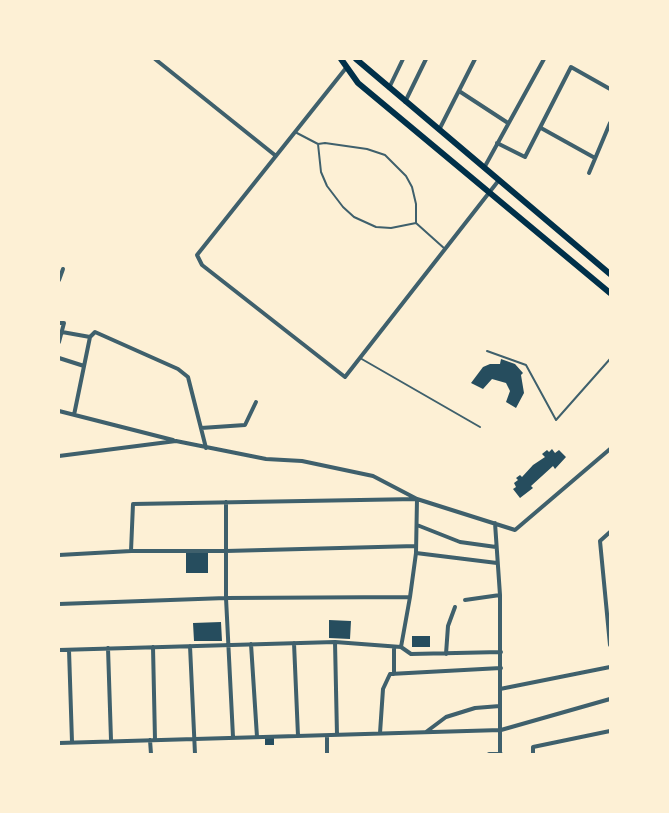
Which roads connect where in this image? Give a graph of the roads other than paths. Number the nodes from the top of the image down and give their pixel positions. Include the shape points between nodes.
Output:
1 (341, 59) edge
2 (356, 59) edge
3 (403, 59) edge
4 (426, 59) edge
5 (475, 59) edge
6 (544, 59) edge
7 (158, 60) edge
8 (346, 68) junction
9 (389, 88) junction
10 (610, 89) edge
11 (459, 91) junction
12 (405, 102) junction
13 (508, 123) junction
14 (610, 123) edge
15 (540, 128) junction
16 (439, 130) junction
17 (294, 132) junction
18 (497, 143) junction
19 (318, 144) junction
20 (276, 156) junction
21 (595, 158) junction
22 (484, 168) junction
23 (589, 173) dead end
24 (498, 180) junction
25 (490, 191) junction
26 (416, 223) junction
27 (445, 248) junction
28 (63, 269) dead end
29 (610, 274) edge
30 (59, 280) edge
31 (610, 293) edge
32 (59, 323) edge
33 (62, 332) junction
34 (90, 337) junction
35 (59, 342) edge
36 (486, 351) dead end
37 (59, 358) edge
38 (360, 358) junction
39 (610, 359) edge
40 (84, 366) junction
41 (256, 402) dead end
42 (59, 411) edge
43 (74, 415) junction
44 (201, 428) junction
45 (480, 428) dead end
46 (176, 441) junction
47 (206, 448) junction
48 (610, 449) edge
49 (59, 456) edge
50 (417, 499) junction
51 (226, 502) junction
52 (495, 523) junction
53 (417, 525) junction
54 (610, 532) edge
55 (416, 546) junction
56 (496, 547) junction
57 (131, 551) junction
58 (226, 551) junction
59 (416, 553) junction
60 (59, 555) edge
61 (497, 562) junction
62 (500, 595) junction
63 (410, 597) junction
64 (226, 598) junction
65 (465, 600) dead end
66 (59, 604) edge
67 (455, 607) dead end
68 (335, 642) junction
69 (227, 644) junction
70 (251, 644) junction
71 (294, 644) junction
72 (610, 645) edge
73 (190, 646) junction
74 (153, 647) junction
75 (394, 647) junction
76 (401, 647) junction
77 (108, 648) junction
78 (59, 650) edge
79 (69, 650) junction
80 (501, 652) junction
81 (446, 654) junction
82 (501, 668) junction
83 (610, 668) edge
84 (394, 674) junction
85 (500, 688) junction
86 (610, 699) edge
87 (500, 706) junction
88 (500, 730) junction
89 (610, 731) edge
90 (426, 732) junction
91 (380, 733) junction
92 (338, 735) junction
93 (298, 736) junction
94 (327, 736) junction
95 (233, 737) junction
96 (257, 737) junction
97 (193, 738) junction
98 (111, 740) junction
99 (152, 740) junction
100 (72, 742) junction
101 (59, 743) edge
102 (150, 754) edge
103 (195, 754) edge
104 (327, 754) edge
105 (489, 754) edge
106 (500, 754) edge
107 (533, 754) edge

1 - 8 main road
2 - 9 main road
3 - 9 street
4 - 12 street
5 - 11 street
6 - 13 street
7 - 20 street
8 - 17 street
8 - 25 main road via 358,83
9 - 12 main road
10 - 15 street via 571,67
11 - 13 street
11 - 16 street
12 - 16 main road
13 - 18 street
14 - 21 street
15 - 18 street via 525,157
15 - 21 street
16 - 22 main road
17 - 19 lane
17 - 20 street
18 - 22 street
19 - 26 lane via 367,149 385,155 406,176 412,188
19 - 26 lane via 321,172 327,186 354,216 376,227
20 - 38 street via 197,255 202,265 345,377
21 - 23 street
22 - 24 main road
24 - 25 street
24 - 29 main road
25 - 27 street
25 - 31 main road
26 - 27 lane
27 - 38 street
28 - 30 street
32 - 33 street via 64,324
33 - 34 street
33 - 35 street
34 - 40 street
34 - 44 street via 95,332 178,369 188,377
36 - 39 lane via 526,365 556,420
37 - 40 street
38 - 45 lane
40 - 43 street
41 - 44 street via 245,425
42 - 43 street
43 - 46 street
44 - 47 street
46 - 47 street
46 - 49 street
47 - 50 street via 266,459 302,461 373,476
48 - 52 street via 515,530
50 - 51 street
50 - 52 street
50 - 53 street
51 - 57 street via 133,504
51 - 58 street
52 - 56 street
53 - 55 street
53 - 56 street via 460,542
54 - 72 street via 600,541
55 - 58 street
55 - 59 street
56 - 61 street
57 - 58 street
57 - 60 street
58 - 64 street
59 - 61 street
59 - 63 street
61 - 62 street
62 - 65 street
62 - 80 street
63 - 64 street
63 - 76 street
64 - 66 street
64 - 69 street
67 - 81 street via 448,626
68 - 71 street
68 - 75 street
68 - 92 street
69 - 70 street
69 - 73 street
69 - 95 street
70 - 71 street
70 - 96 street
71 - 93 street
73 - 74 street
73 - 97 street
74 - 77 street
74 - 99 street
75 - 76 street
75 - 84 street
76 - 81 street via 411,654
77 - 79 street
77 - 98 street
78 - 79 street
79 - 100 street
80 - 81 street
80 - 82 street
82 - 84 street
82 - 85 street
83 - 85 street
84 - 91 street via 390,674 383,689
85 - 87 street
86 - 88 street
87 - 88 street
87 - 90 street via 475,708 446,717
88 - 90 street
88 - 106 street
89 - 107 street via 532,747
90 - 91 street
91 - 92 street
92 - 94 street
93 - 94 street
93 - 96 street
94 - 104 street
95 - 96 street
95 - 97 street
97 - 99 street
97 - 103 street
98 - 99 street
98 - 100 street
99 - 102 street
100 - 101 street
105 - 106 street

